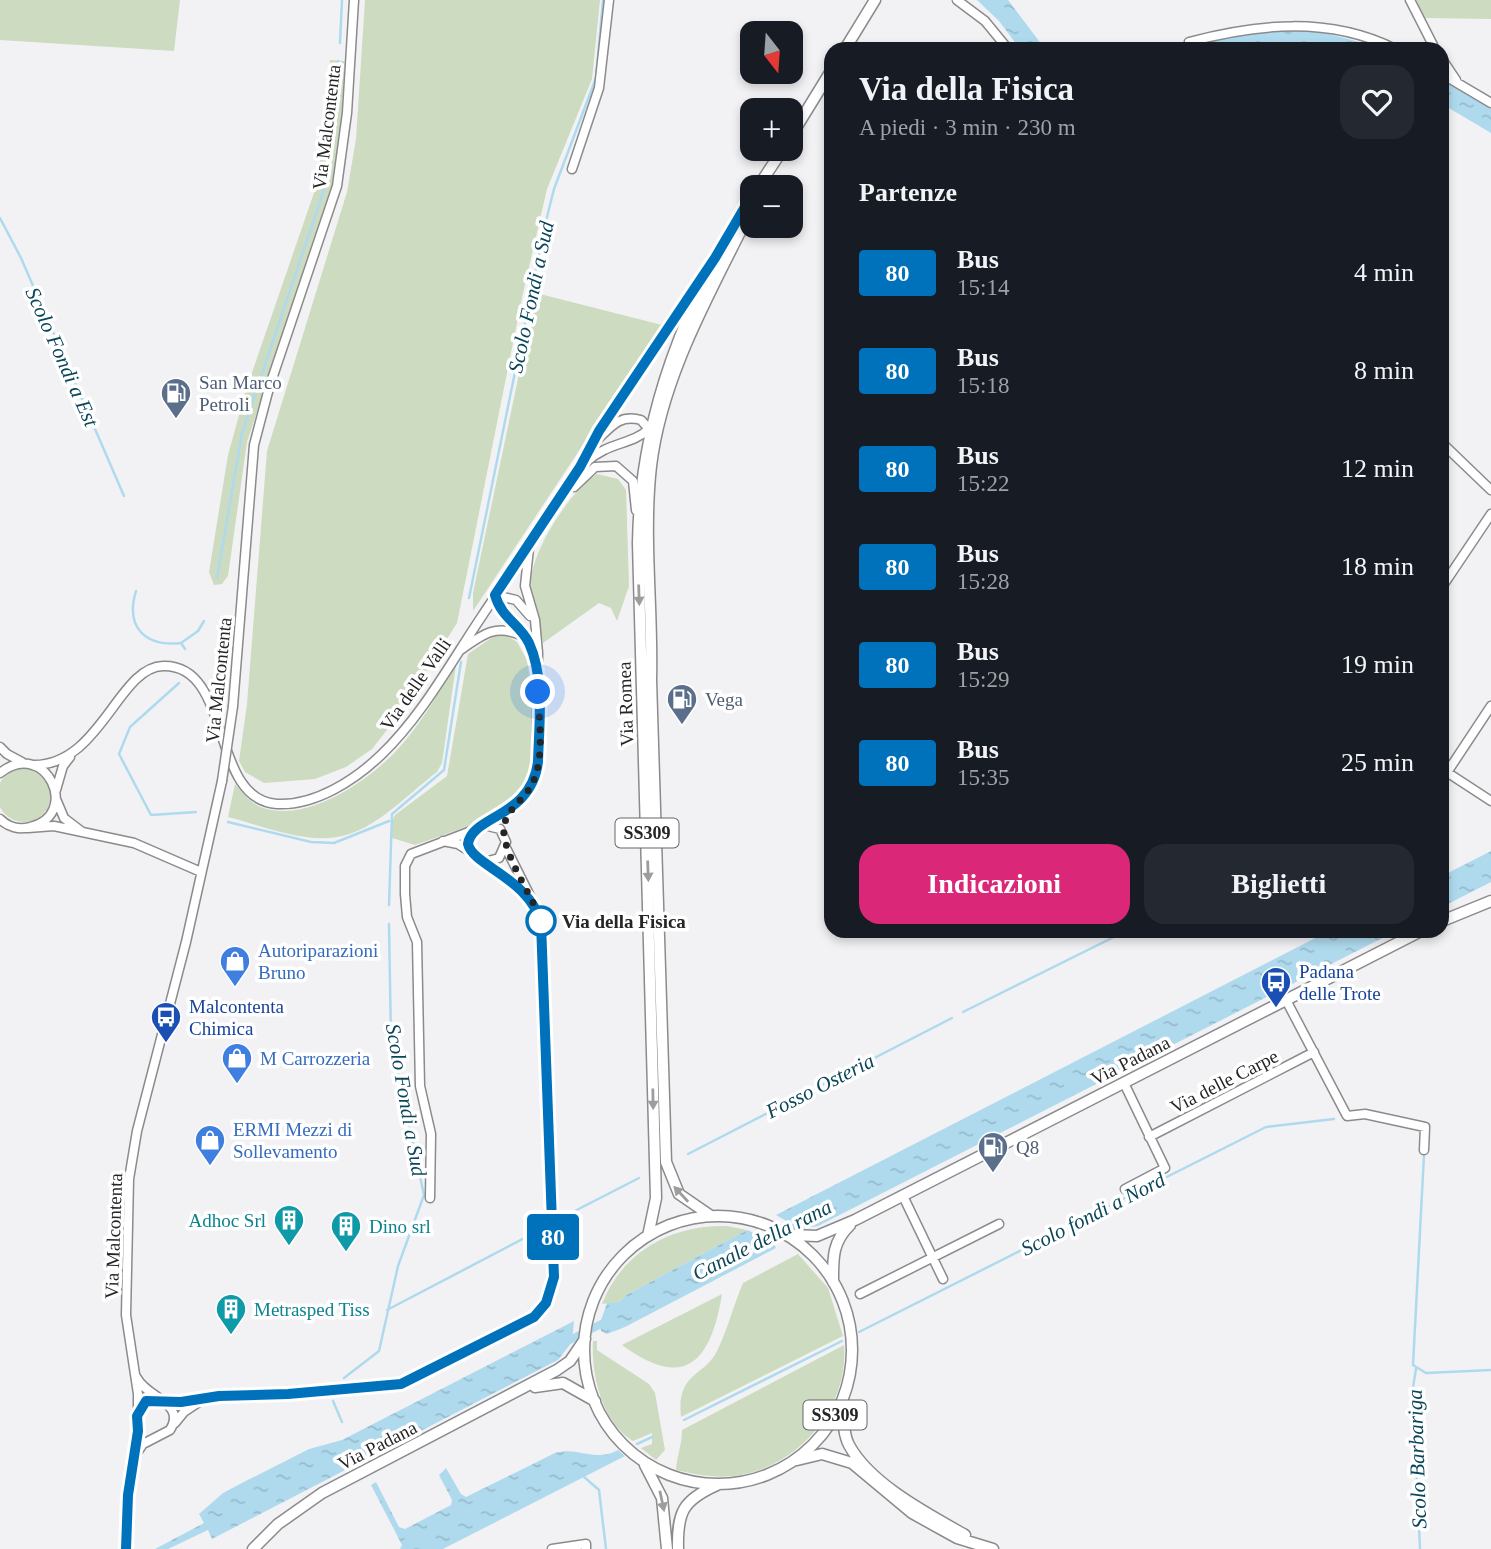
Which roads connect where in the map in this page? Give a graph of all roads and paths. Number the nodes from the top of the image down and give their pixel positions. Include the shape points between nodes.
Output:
1 (354, 0) edge
2 (609, 0) edge
3 (875, 0) edge
4 (957, 0) edge
5 (1410, 0) edge
6 (849, 42) edge
7 (1002, 42) edge
8 (1193, 42) edge
9 (1374, 42) edge
10 (1431, 42) edge
11 (1449, 71) edge
12 (1449, 79) edge
13 (824, 82) edge
14 (1457, 83) junction
15 (1491, 103) edge
16 (803, 116) edge
17 (572, 169) dead end
18 (740, 215) edge
19 (740, 233) edge
20 (715, 258) junction
21 (653, 430) junction
22 (591, 446) junction
23 (1449, 450) edge
24 (580, 467) junction
25 (1491, 490) edge
26 (553, 509) junction
27 (1491, 514) edge
28 (638, 523) junction
29 (529, 545) junction
30 (1449, 577) edge
31 (495, 595) junction
32 (537, 633) junction
33 (526, 638) junction
34 (457, 653) junction
35 (537, 670) junction
36 (1491, 706) edge
37 (0, 747) edge
38 (73, 751) junction
39 (30, 764) junction
40 (1449, 767) edge
41 (0, 773) edge
42 (1449, 777) edge
43 (55, 795) junction
44 (1491, 802) edge
45 (509, 811) junction
46 (2, 822) edge
47 (484, 825) junction
48 (29, 828) junction
49 (474, 830) junction
50 (504, 834) junction
51 (87, 835) junction
52 (443, 841) junction
53 (506, 849) junction
54 (471, 852) junction
55 (485, 862) junction
56 (201, 872) junction
57 (529, 896) junction
58 (1491, 901) edge
59 (1449, 918) edge
60 (1407, 938) edge
61 (1286, 1000) junction
62 (1314, 1052) junction
63 (1124, 1083) junction
64 (1149, 1137) junction
65 (1424, 1150) dead end
66 (1125, 1189) dead end
67 (903, 1196) junction
68 (430, 1198) dead end
69 (710, 1216) junction
70 (855, 1220) junction
71 (999, 1224) dead end
72 (787, 1234) junction
73 (648, 1236) junction
74 (933, 1258) junction
75 (943, 1279) dead end
76 (833, 1283) junction
77 (860, 1294) dead end
78 (585, 1339) junction
79 (132, 1366) junction
80 (527, 1388) junction
81 (219, 1396) junction
82 (159, 1399) junction
83 (595, 1401) junction
84 (842, 1402) junction
85 (137, 1412) junction
86 (138, 1424) junction
87 (172, 1427) junction
88 (161, 1436) junction
89 (641, 1458) junction
90 (793, 1461) junction
91 (131, 1469) junction
92 (721, 1483) junction
93 (990, 1548) edge
94 (126, 1549) edge
95 (253, 1549) edge
96 (552, 1549) edge
97 (586, 1549) edge
98 (667, 1549) edge
99 (678, 1549) edge

1 - 56 street, Via Malcontenta, bridge via 337,186 254,445 233,706
2 - 17 street via 599,88
3 - 6 main road
4 - 7 street via 985,21
5 - 10 street
8 - 9 street via 1239,29 1284,25 1343,32
11 - 14 street
12 - 14 street
13 - 16 main road
14 - 15 street
18 - 20 main road, Via Romea / SS309
19 - 21 main road, Via Romea / SS309 via 689,338
20 - 21 main road, Via Romea / SS309 via 673,353
20 - 22 street, Via delle Valli
21 - 22 street, Via delle Valli via 641,419 625,418
21 - 24 street, Via delle Valli via 600,450
21 - 28 main road, Via Romea / SS309
69 -> 21 main road, Via Romea / SS309 via 679,1194 666,1162 648,561
22 - 24 street, Via delle Valli
23 - 25 street
24 - 26 street, Via delle Valli
26 - 28 street, Via delle Valli via 595,467 617,466 633,481
26 - 29 street, Via delle Valli
27 - 30 street
28 -> 73 main road, Via Romea / SS309 via 656,1198
29 - 31 street, Via delle Valli
29 - 32 street via 525,586
31 - 32 street via 516,600
31 - 33 street via 504,616
31 - 34 street, Via delle Valli
32 - 35 street
33 - 34 street via 494,629
33 - 35 street
34 - 38 street, Via delle Valli via 407,727 367,769 323,794 292,803 265,803 253,796 241,782 199,683 184,671 166,666 139,675 111,713
35 - 45 street via 537,774
36 - 40 street
37 - 39 street via 11,758
38 - 39 street, Via delle Valli via 53,763
38 - 43 street, Via delle Valli via 63,766
39 - 41 street, Via delle Valli via 11,766
39 - 43 street via 47,774
42 - 44 street
43 - 48 street, Via delle Valli via 48,818
43 - 51 street via 64,818
45 - 47 street
45 - 50 street
46 - 48 street
47 - 49 street
47 - 50 street via 496,826
48 - 51 street via 54,825
49 - 52 street
49 - 54 street
50 - 53 street
51 - 56 street via 145,846
52 - 54 street
52 - 68 street via 411,854 405,866 407,917 416,942 420,1086 431,1134
53 - 55 street via 496,860
53 - 57 street
54 - 55 street
55 - 57 street
56 - 79 street, Via Malcontenta via 129,1179 126,1315
57 - 81 street via 543,932 554,1277 546,1303 526,1323 401,1384
58 - 59 main road
60 - 61 main road, Via Padana
61 - 62 street
61 - 63 main road, Via Padana
62 - 64 street, Via delle Carpe
62 - 65 street via 1348,1116 1365,1114 1424,1127
63 - 64 street
63 - 67 main road, Via Padana
64 - 66 street via 1166,1168
67 - 70 main road, Via Padana
67 - 74 street
69 - 72 main road, SS309 via 758,1222
69 - 73 main road, SS309 via 678,1222
70 - 72 main road, Via Padana via 817,1236
70 - 76 main road via 838,1239
71 - 74 street
72 - 76 main road, SS309 via 818,1259
73 - 78 main road, SS309 via 608,1274 590,1311
74 - 75 street
74 - 77 street
76 - 84 main road, SS309 via 845,1310 851,1343 850,1374
78 - 80 main road, Via Padana via 570,1361
78 - 83 main road, SS309 via 585,1364
79 - 82 street, Via Malcontenta via 141,1386
79 - 85 street, Via Malcontenta
80 - 83 main road, Via Padana via 563,1382
80 - 95 main road, Via Padana via 322,1493 278,1524
81 - 82 street via 181,1402
81 - 87 street via 189,1408
82 - 85 street via 146,1401
82 - 87 street, Via Malcontenta via 173,1410
83 - 89 main road, SS309 via 609,1427
84 - 90 main road, SS309 via 820,1436
84 - 93 main road via 848,1444 869,1469 916,1506
85 - 86 street, Via Malcontenta
86 - 88 street via 148,1435
86 - 91 street, Via Malcontenta
87 - 88 street
88 - 91 street via 143,1444
89 - 92 main road, SS309 via 677,1478
89 -> 98 main road, SS309 via 659,1488
90 - 92 main road, SS309 via 757,1478
90 - 93 main road via 822,1454 852,1463 912,1513 957,1538
91 - 94 street, Via Malcontenta
92 - 99 main road, SS309 via 687,1503 678,1525
96 - 97 street via 586,1544

